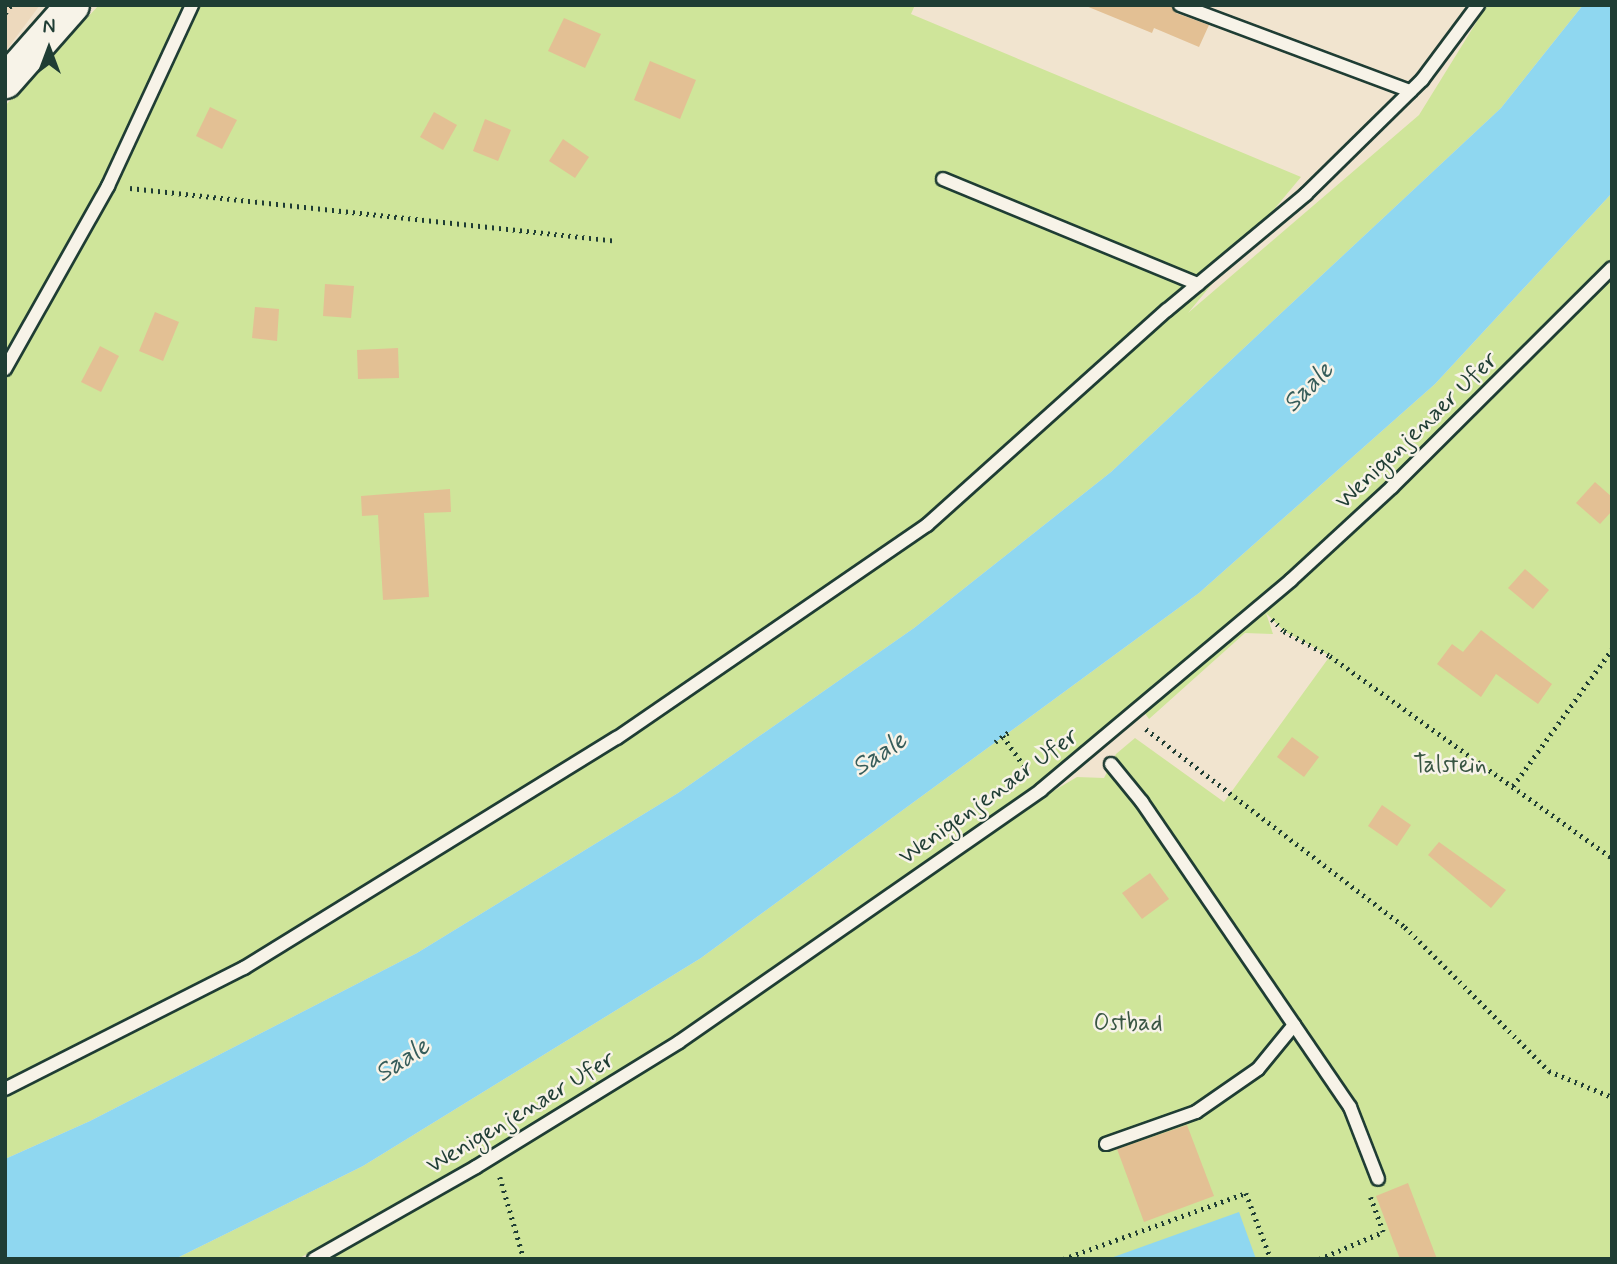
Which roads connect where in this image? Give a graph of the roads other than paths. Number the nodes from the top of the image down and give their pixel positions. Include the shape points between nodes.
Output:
1 (72, 5) edge
2 (192, 5) edge
3 (1180, 5) edge
4 (1478, 5) edge
5 (5, 81) edge
6 (1410, 91) junction
7 (943, 179) dead end
8 (1612, 268) edge
9 (1198, 284) junction
10 (5, 369) edge
11 (1111, 764) dead end
12 (1294, 1026) junction
13 (5, 1089) edge
14 (1106, 1144) dead end
15 (1378, 1179) road end
16 (314, 1259) edge

1 - 5 street
2 - 10 lane via 108,186
3 - 6 lane
4 - 6 lane
6 - 9 lane via 1306,194
7 - 9 lane
8 - 16 lane, Wenigenjenaer Ufer via 1382,496 1257,610 1041,790 690,1034 494,1156
9 - 13 lane via 927,525 617,738 244,968
11 - 12 lane via 1142,802
12 - 14 lane via 1258,1069 1196,1112
12 - 15 lane via 1350,1107

